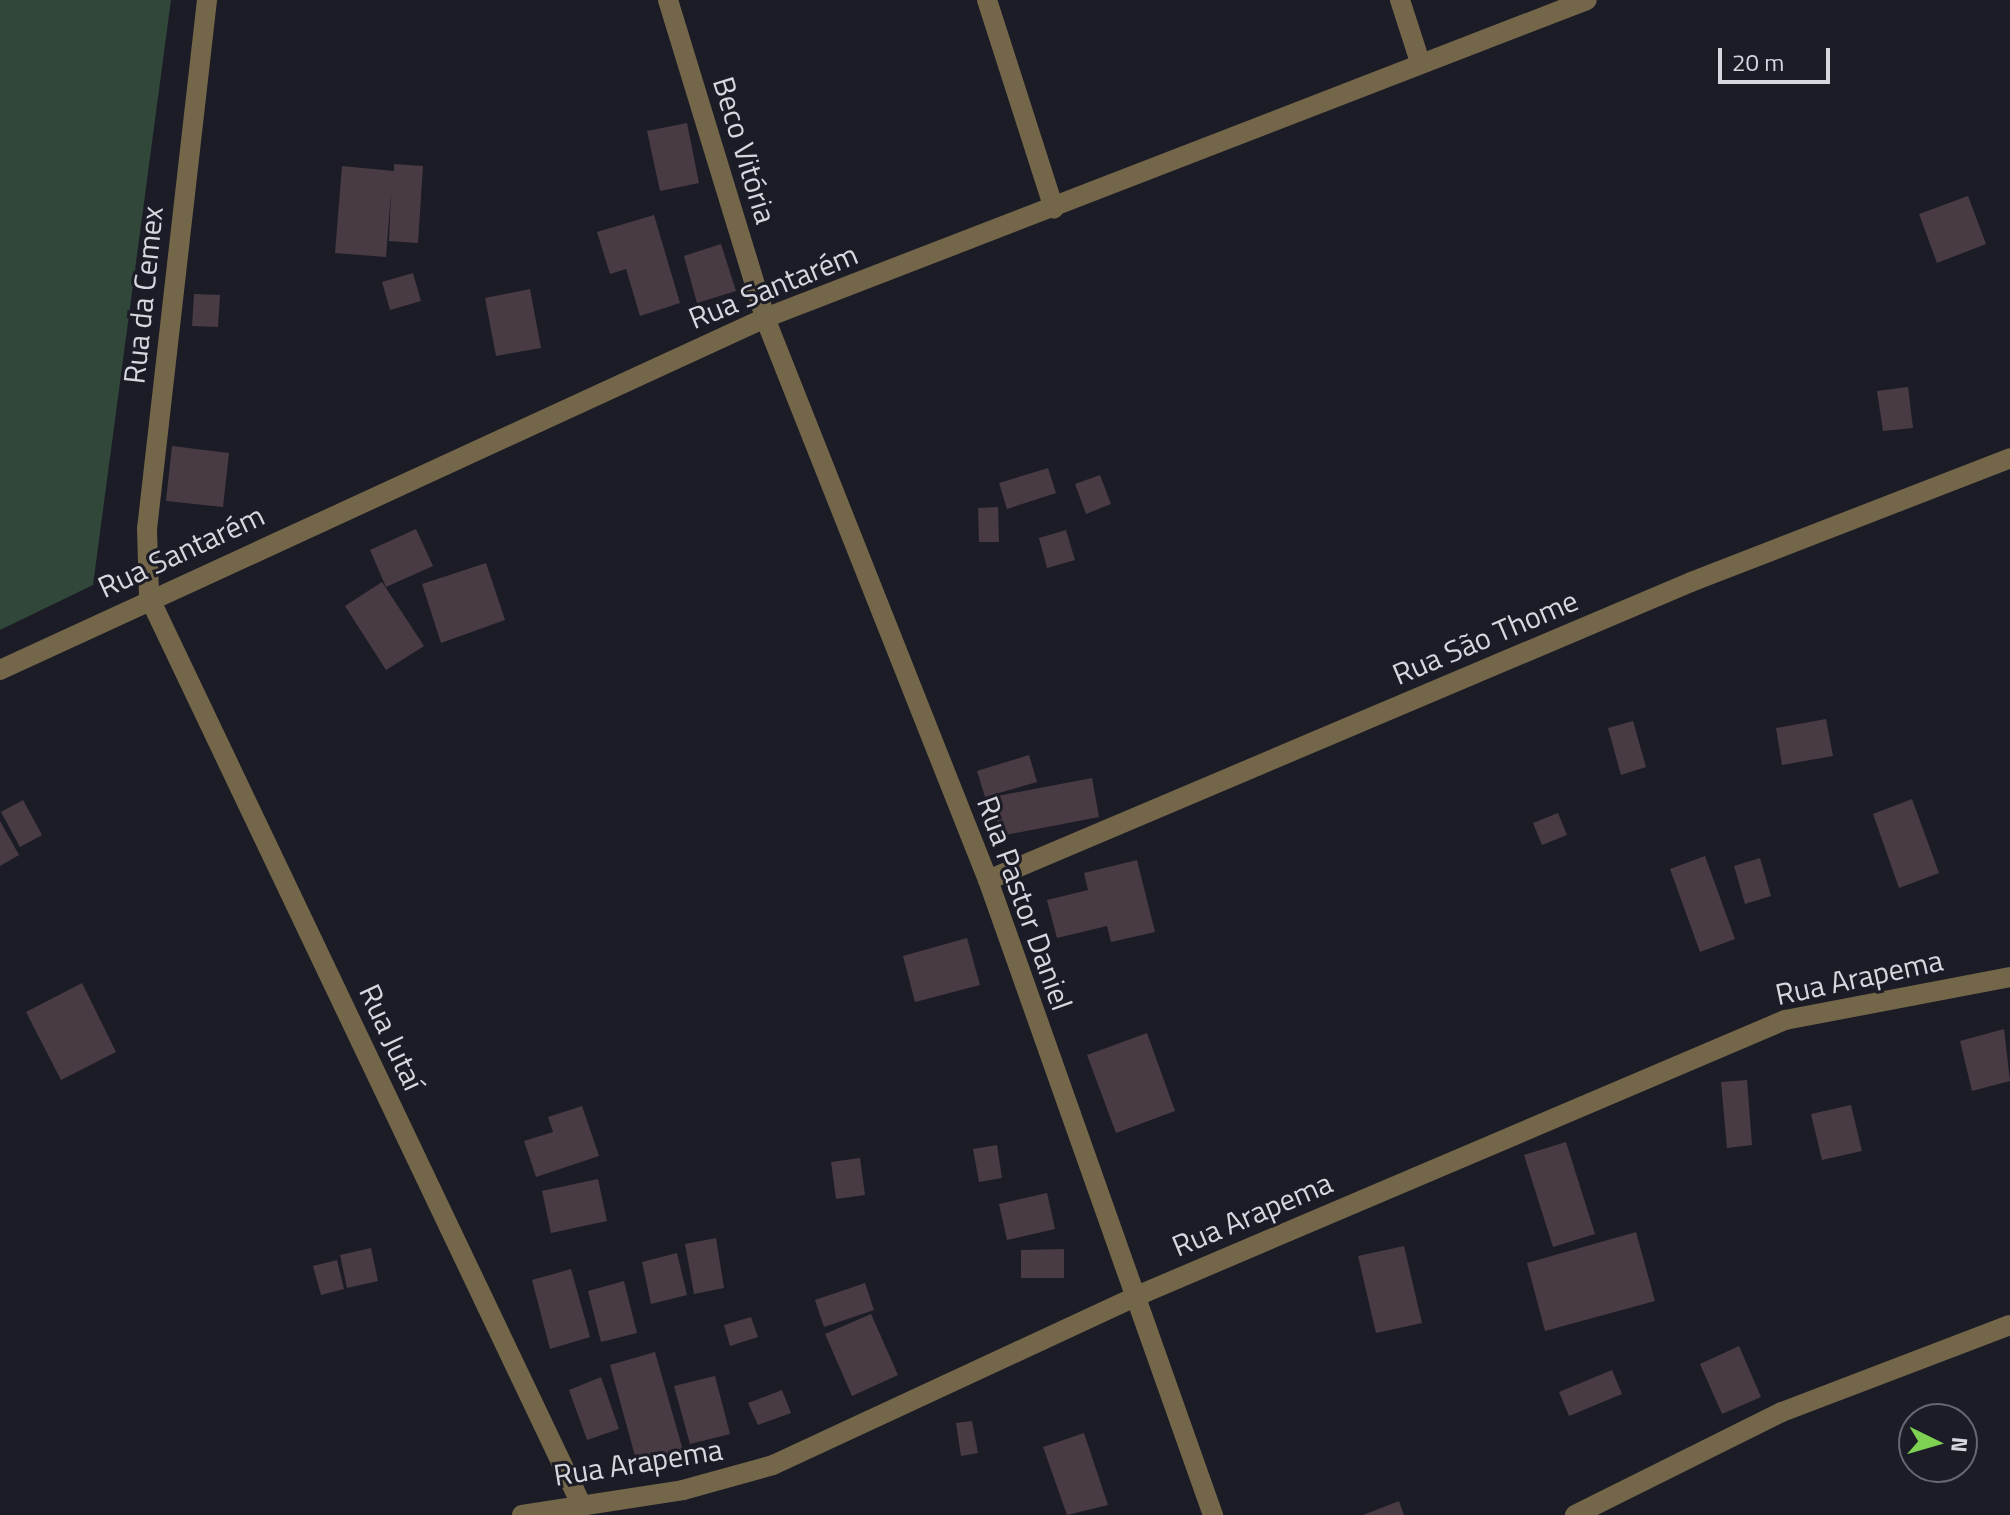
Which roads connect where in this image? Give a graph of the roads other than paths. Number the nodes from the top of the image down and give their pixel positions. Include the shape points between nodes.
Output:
1 (207, 0) edge
2 (668, 0) edge
3 (987, 0) edge
4 (1400, 0) edge
5 (1587, 0) edge
6 (1420, 62) junction
7 (1054, 209) junction
8 (765, 318) junction
9 (2010, 458) edge
10 (149, 597) junction
11 (0, 670) edge
12 (988, 880) junction
13 (2010, 977) edge
14 (1132, 1298) junction
15 (2010, 1325) edge
16 (580, 1502) junction
17 (522, 1515) edge
18 (1213, 1515) edge
19 (1575, 1515) edge

1 - 10 street, Rua da Cemex via 147,529
2 - 8 street, Beco Vitória
3 - 7 street
4 - 6 street
5 - 6 street, Rua Santarém
6 - 7 street, Rua Santarém
7 - 8 street, Rua Santarém
8 - 10 street, Rua Santarém
8 - 12 street, Rua Pastor Daniel
9 - 12 street, Rua São Thome via 1691,582
10 - 11 street, Rua Santarém
10 - 16 street, Rua Jutaí
12 - 14 street, Rua Pastor Daniel
13 - 14 street, Rua Arapema via 1785,1020
14 - 16 street, Rua Arapema via 773,1465 683,1490
14 - 18 street, Rua Pastor Daniel
15 - 19 street via 1782,1412
16 - 17 street, Rua Arapema

